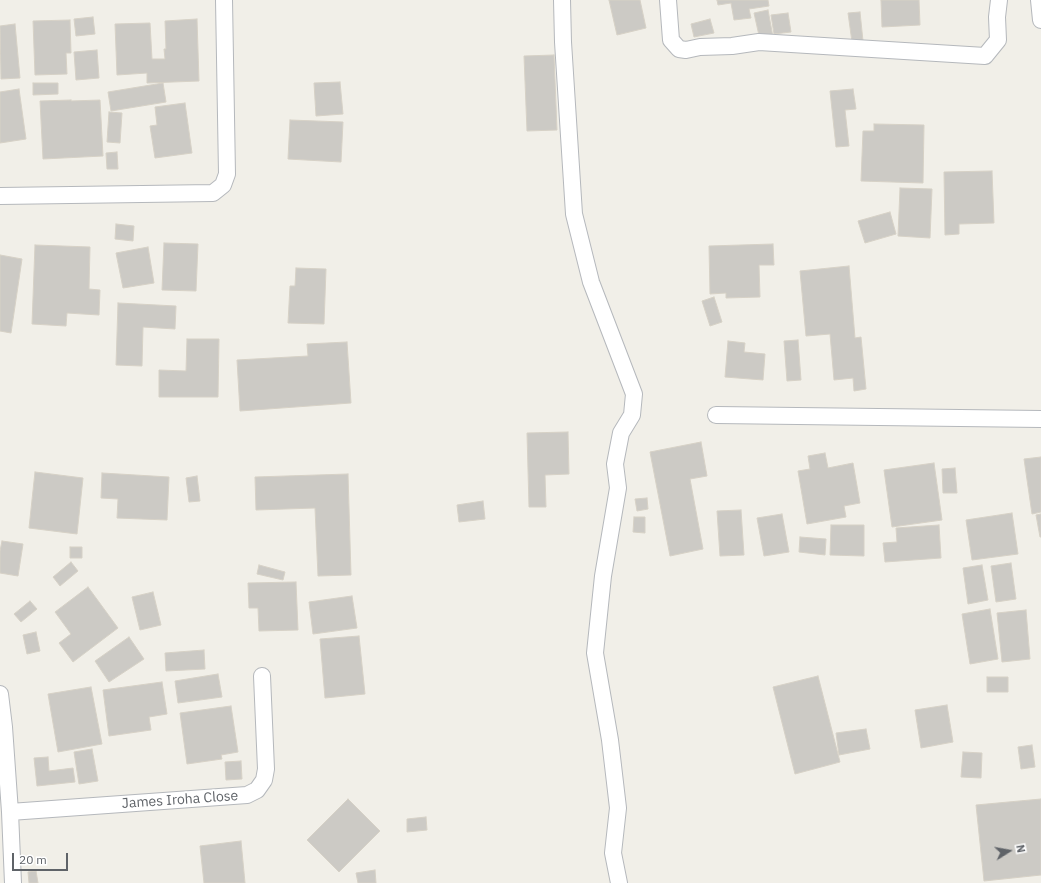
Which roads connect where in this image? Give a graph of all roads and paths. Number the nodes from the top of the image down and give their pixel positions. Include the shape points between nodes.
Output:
1 (224, 0) edge
2 (562, 0) edge
3 (668, 0) edge
4 (999, 0) edge
5 (1039, 0) edge
6 (1041, 20) edge
7 (0, 196) edge
8 (716, 415) dead end
9 (1041, 420) edge
10 (262, 676) dead end
11 (0, 694) edge
12 (10, 812) junction
13 (13, 883) edge
14 (619, 883) edge

1 - 7 street via 227,174 223,185 213,193
2 - 14 street via 574,214 591,282 634,394 632,415 621,433 615,464 618,488 603,576 595,653 610,740 618,808 613,853
3 - 4 street via 671,40 679,49 759,42 986,56 998,40
5 - 6 street
8 - 9 street
10 - 12 street, James Iroha Close via 266,768 264,780 257,790 247,795
11 - 12 street
12 - 13 street

